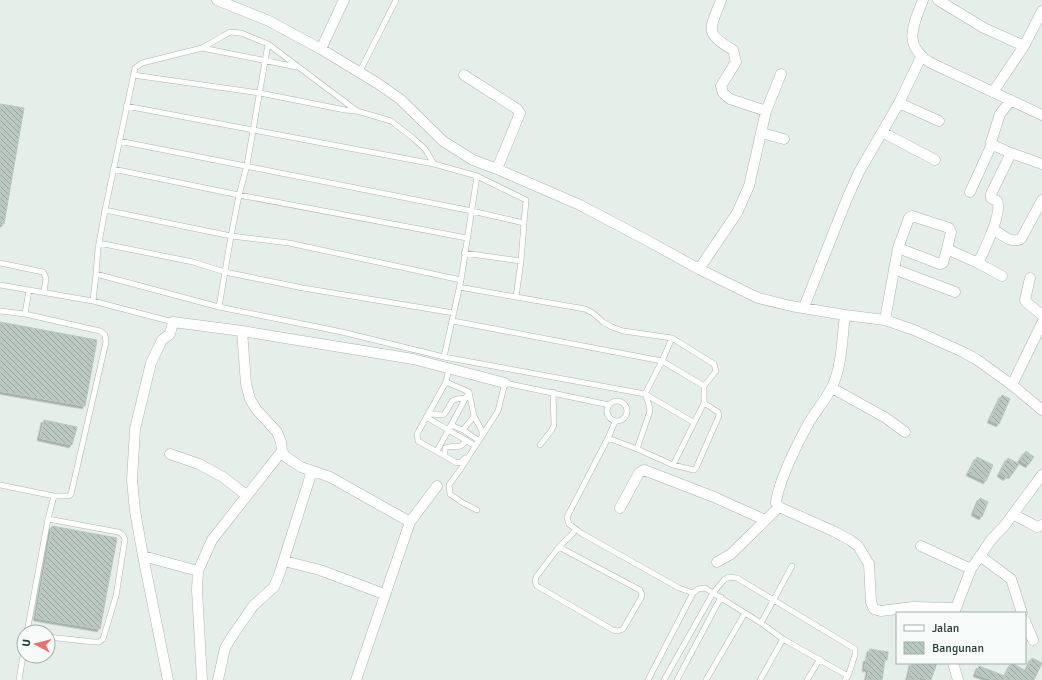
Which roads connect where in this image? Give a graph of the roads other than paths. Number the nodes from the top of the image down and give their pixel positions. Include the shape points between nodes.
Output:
1 (217, 0) edge
2 (344, 0) edge
3 (396, 0) edge
4 (721, 0) edge
5 (923, 0) edge
6 (938, 0) edge
7 (1042, 11) edge
8 (268, 44) junction
9 (1024, 46) junction
10 (202, 48) junction
11 (321, 49) junction
12 (921, 57) junction
13 (265, 61) junction
14 (300, 67) junction
15 (359, 73) junction
16 (781, 74) dead end
17 (133, 75) junction
18 (464, 75) dead end
19 (993, 92) junction
20 (260, 93) junction
21 (1011, 100) junction
22 (898, 103) junction
23 (126, 106) junction
24 (357, 111) junction
25 (766, 111) junction
26 (1042, 114) edge
27 (939, 121) dead end
28 (253, 130) junction
29 (882, 132) junction
30 (762, 133) junction
31 (784, 139) dead end
32 (119, 140) junction
33 (992, 144) junction
34 (1011, 153) junction
35 (935, 160) dead end
36 (434, 164) junction
37 (1042, 164) edge
38 (247, 165) junction
39 (113, 169) junction
40 (497, 169) junction
41 (477, 176) junction
42 (970, 192) dead end
43 (239, 195) junction
44 (1042, 200) edge
45 (104, 210) junction
46 (472, 211) junction
47 (524, 223) junction
48 (993, 229) junction
49 (231, 236) junction
50 (467, 238) junction
51 (99, 243) junction
52 (898, 248) junction
53 (948, 249) junction
54 (464, 253) junction
55 (521, 261) junction
56 (0, 263) edge
57 (978, 263) junction
58 (894, 268) junction
59 (699, 269) junction
60 (225, 272) junction
61 (96, 274) junction
62 (1002, 276) dead end
63 (1030, 278) dead end
64 (461, 280) junction
65 (0, 285) edge
66 (460, 288) junction
67 (29, 290) junction
68 (44, 292) junction
69 (955, 292) dead end
70 (516, 296) junction
71 (93, 301) junction
72 (219, 307) junction
73 (804, 307) junction
74 (0, 311) edge
75 (454, 312) junction
76 (25, 314) junction
77 (845, 315) junction
78 (1042, 315) edge
79 (885, 320) junction
80 (452, 321) junction
81 (173, 322) junction
82 (1042, 323) edge
83 (242, 331) junction
84 (672, 338) junction
85 (444, 357) junction
86 (662, 362) junction
87 (449, 368) junction
88 (446, 382) junction
89 (505, 383) junction
90 (1012, 385) junction
91 (704, 386) junction
92 (832, 388) junction
93 (469, 392) junction
94 (553, 392) junction
95 (645, 394) junction
96 (466, 398) junction
97 (704, 403) junction
98 (609, 404) junction
99 (1042, 410) edge
100 (428, 416) junction
101 (474, 416) junction
102 (615, 422) junction
103 (694, 422) junction
104 (449, 428) junction
105 (462, 430) junction
106 (905, 432) dead end
107 (608, 438) junction
108 (466, 440) junction
109 (476, 442) junction
110 (540, 445) dead end
111 (638, 449) junction
112 (282, 451) junction
113 (437, 451) junction
114 (170, 454) dead end
115 (445, 455) junction
116 (672, 465) junction
117 (312, 471) junction
118 (1042, 475) edge
119 (0, 485) edge
120 (437, 486) dead end
121 (246, 495) junction
122 (54, 496) junction
123 (780, 507) junction
124 (620, 508) dead end
125 (477, 510) dead end
126 (1013, 514) junction
127 (48, 519) junction
128 (765, 520) junction
129 (410, 522) junction
130 (1042, 525) edge
131 (576, 530) junction
132 (921, 546) dead end
133 (559, 547) junction
134 (143, 556) junction
135 (980, 556) junction
136 (284, 561) junction
137 (717, 562) dead end
138 (792, 566) dead end
139 (971, 569) junction
140 (198, 571) junction
141 (693, 593) junction
142 (713, 593) junction
143 (384, 594) junction
144 (721, 597) junction
145 (773, 601) junction
146 (955, 610) edge
147 (1022, 612) edge
148 (745, 613) junction
149 (761, 623) junction
150 (1026, 623) edge
151 (28, 624) edge
152 (56, 638) edge
153 (783, 640) junction
154 (1033, 640) dead end
155 (820, 659) junction
156 (22, 664) edge
157 (953, 664) edge
158 (846, 678) edge
159 (19, 680) edge
160 (168, 680) edge
161 (202, 680) edge
162 (218, 680) edge
163 (356, 680) edge
164 (648, 680) edge
165 (664, 680) edge
166 (677, 680) edge
167 (706, 680) edge
168 (760, 680) edge
169 (807, 680) edge
170 (958, 680) edge

1 - 11 street via 269,21
2 - 11 street
3 - 15 lane
4 - 25 street via 712,25 713,36 733,50 736,62 721,86 723,93 730,99
5 - 12 street via 912,29 912,40
6 - 9 street via 984,28
7 - 9 street
8 - 10 lane via 241,33 230,32
8 - 13 lane
8 - 14 lane
9 - 19 street
10 - 13 lane
10 - 17 lane via 142,63 135,68
11 - 15 street
12 - 19 street
12 - 22 street
13 - 14 lane
13 - 20 lane
14 - 24 lane
15 - 40 street via 400,99 443,141 473,160
16 - 25 street
17 - 20 lane
17 - 23 lane
18 - 40 street via 520,113
19 - 21 street
20 - 24 lane
20 - 28 lane
21 - 26 street
21 - 33 street via 1000,114 991,139
22 - 27 street
22 - 29 street
23 - 28 lane
23 - 32 lane
24 - 36 lane via 391,122 425,149
25 - 30 street
28 - 36 lane
28 - 38 lane
29 - 35 street
29 - 73 street via 853,185
30 - 31 street
30 - 59 street via 749,186 737,213
32 - 38 lane
32 - 39 lane
33 - 34 street
33 - 42 street
34 - 37 street
34 - 48 street via 991,196 998,203
36 - 41 lane
38 - 43 lane
38 - 46 lane
39 - 43 lane
39 - 45 lane
40 - 59 street via 580,205
41 - 46 lane
41 - 47 lane via 526,200
43 - 49 lane
43 - 50 lane
44 - 48 street via 1021,239 1012,241
45 - 49 lane
45 - 51 lane
46 - 47 lane
46 - 50 lane
47 - 55 lane
48 - 57 street
49 - 60 lane
49 - 64 lane via 289,243
50 - 54 lane
51 - 60 lane via 193,262
51 - 61 lane
52 - 53 street via 940,264 943,263
52 - 53 street via 912,216 949,228 951,232
52 - 58 street
53 - 57 street
54 - 55 lane
54 - 64 lane
55 - 70 lane
56 - 68 lane via 43,272 46,278
57 - 62 street
58 - 69 street
58 - 79 street
59 - 73 street via 758,298
60 - 72 lane
60 - 75 lane via 303,288
61 - 71 lane
61 - 72 lane
63 - 78 street via 1025,300
64 - 66 lane
65 - 67 lane
66 - 70 lane
66 - 75 lane
67 - 68 lane
67 - 76 lane
68 - 71 lane
70 - 84 lane via 585,309 622,331
71 - 81 lane
72 - 85 lane via 342,332
73 - 77 street
74 - 76 lane
75 - 80 lane
76 - 122 lane via 100,331 105,335 106,342 71,494
77 - 79 street
77 - 92 street via 838,370
79 - 90 street via 963,352
80 - 85 lane
80 - 86 lane
81 - 83 street
81 - 134 street via 170,334 162,340 151,363 135,429 132,480
82 - 90 street
83 - 87 street via 413,359
83 - 112 street via 246,384 250,399 277,432
84 - 86 lane
84 - 91 lane via 714,364 716,371
85 - 95 lane
86 - 91 lane
86 - 95 lane
87 - 88 lane
87 - 89 street
88 - 93 lane
88 - 100 lane
89 - 94 lane
89 - 125 lane via 496,415 449,485 450,494
90 - 99 street
91 - 97 lane
92 - 106 street via 886,418
92 - 123 street via 807,426 786,470 776,503
93 - 96 lane
93 - 101 lane
94 - 98 lane
94 - 110 lane via 554,425
95 - 103 lane
95 - 111 lane via 650,411
96 - 100 lane via 452,401 443,415
96 - 104 lane
97 - 103 lane
97 - 116 lane via 718,412 719,416 696,468 691,470
98 - 102 lane via 607,414
98 - 102 lane via 618,401 624,403 627,408 626,417
100 - 104 lane
100 - 113 lane via 417,438
101 - 105 lane
101 - 109 lane via 483,434
102 - 107 lane
103 - 116 lane
104 - 105 lane
104 - 108 lane
104 - 113 lane
105 - 109 lane
107 - 111 lane
107 - 131 lane via 566,517
108 - 109 lane
108 - 115 lane via 461,446 445,448
109 - 115 lane via 462,462 459,463
111 - 116 lane
112 - 117 street via 293,462
112 - 121 street
113 - 115 lane
114 - 121 street via 199,464 223,477
117 - 129 street via 330,477
117 - 136 street
118 - 126 street
119 - 122 lane
120 - 129 street
121 - 140 street via 212,540
122 - 127 lane
123 - 128 street
123 - 146 street via 833,531 858,546 869,564 871,602 874,609 881,611 913,607
124 - 128 street via 639,472 644,470
126 - 130 street via 1037,526
126 - 135 street
127 - 151 lane
127 - 152 lane via 118,532 125,539 116,596 103,639 94,642
128 - 137 street via 731,554
129 - 143 street
131 - 133 lane
131 - 141 lane via 656,576
132 - 139 street
133 - 133 lane via 640,590 642,598 623,629 613,630 537,586 536,577
134 - 140 street
134 - 160 street
135 - 139 street
135 - 147 street via 1011,579
136 - 143 street via 320,570
136 - 162 street via 274,587 253,606 225,648
138 - 145 lane
139 - 146 street
140 - 161 street
141 - 142 lane via 705,588
141 - 164 lane
142 - 144 lane
142 - 145 lane via 724,580 733,577
142 - 165 lane
143 - 163 street
144 - 148 lane
144 - 166 lane
145 - 149 lane
145 - 158 lane via 855,649
148 - 149 lane
148 - 167 lane
149 - 153 lane
150 - 154 street
153 - 155 lane
153 - 168 lane
155 - 158 lane
155 - 169 lane
156 - 159 lane
157 - 170 street

